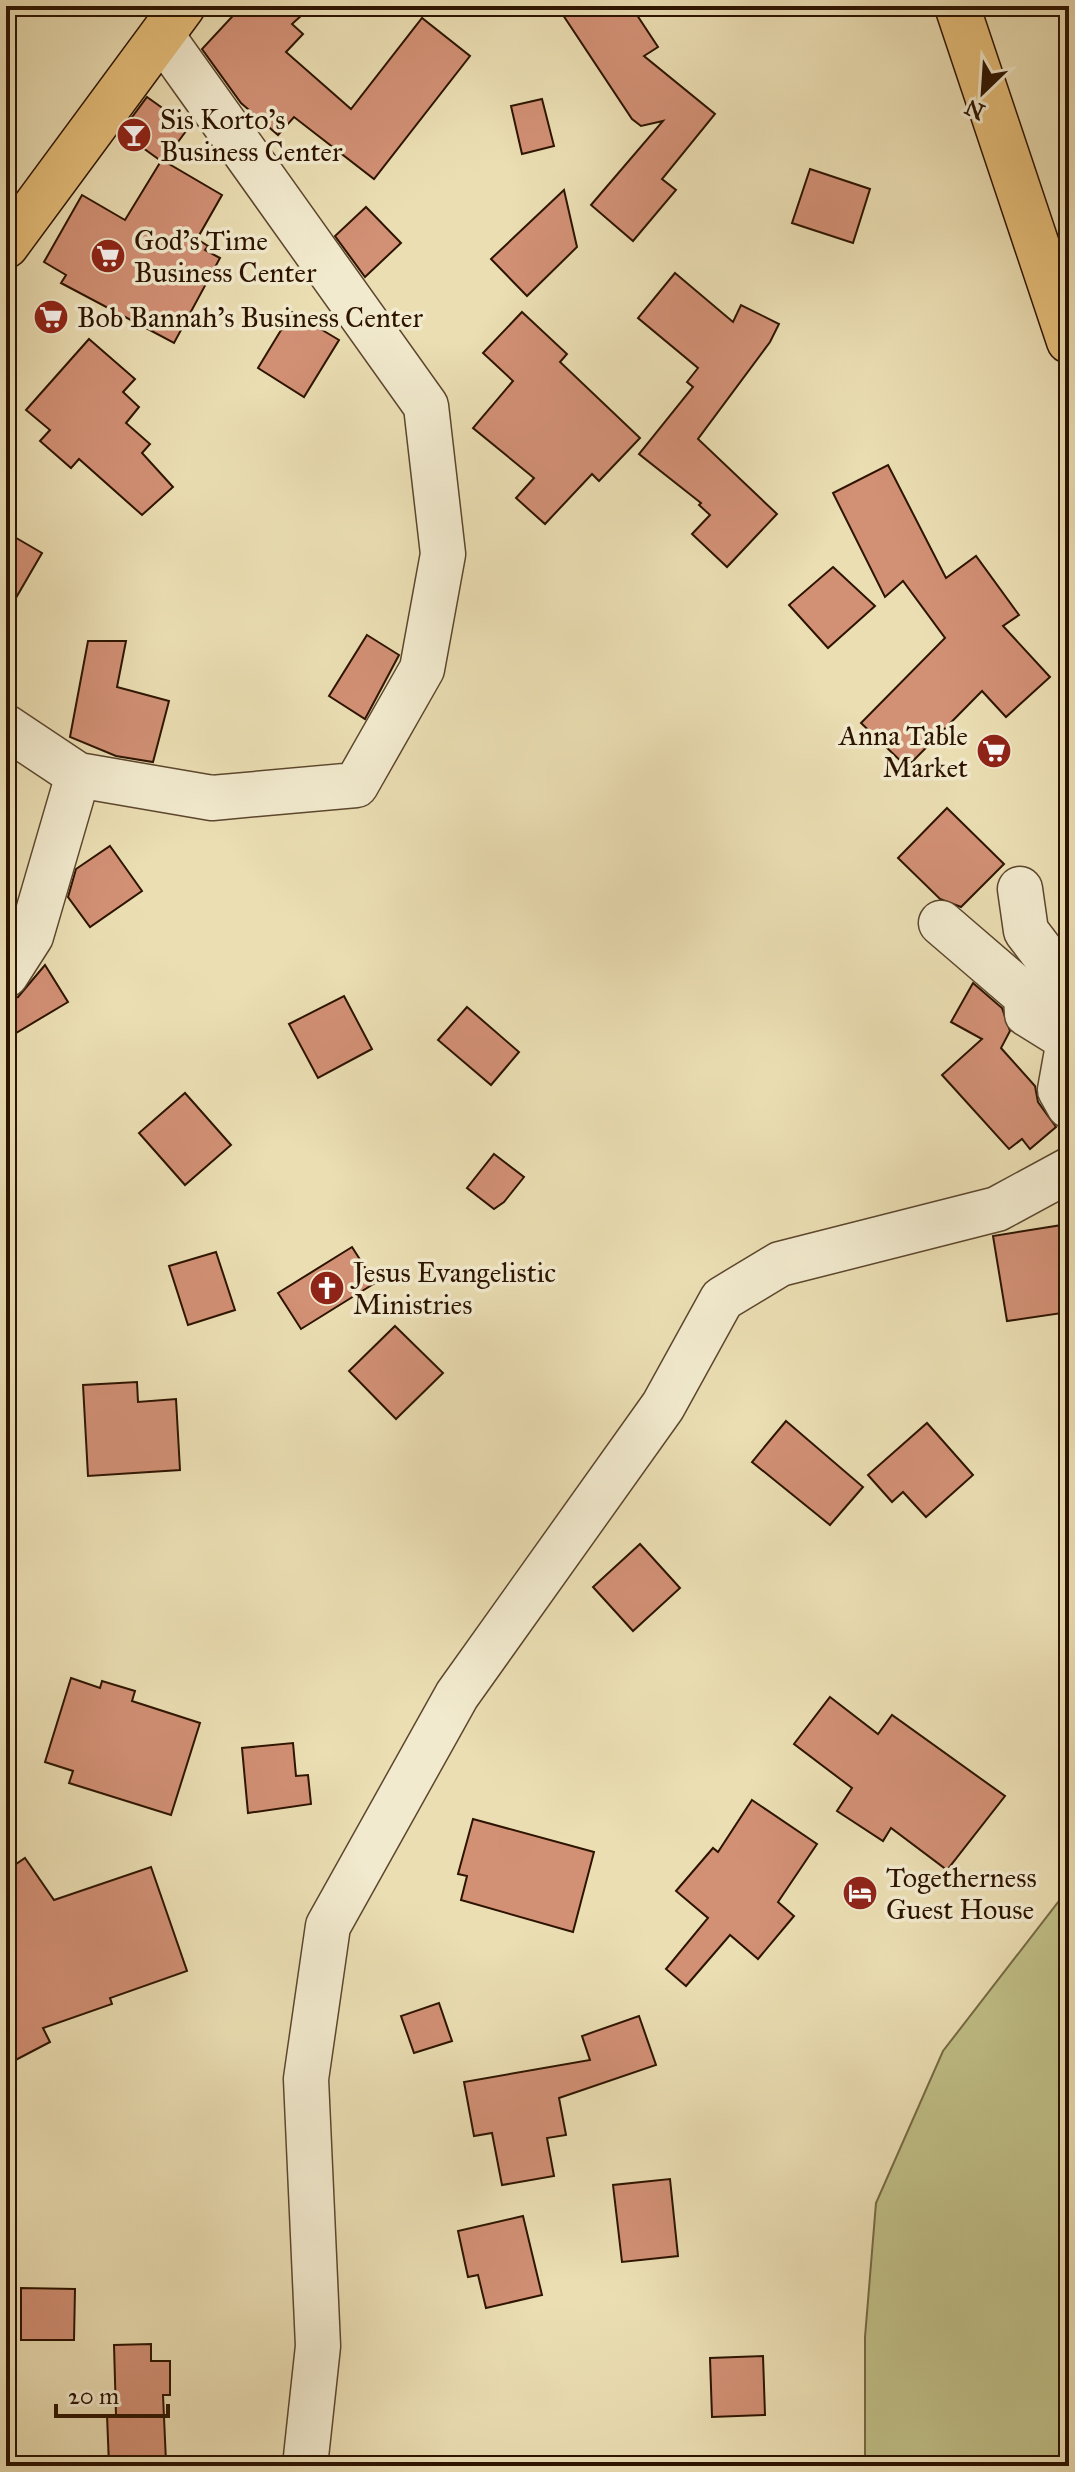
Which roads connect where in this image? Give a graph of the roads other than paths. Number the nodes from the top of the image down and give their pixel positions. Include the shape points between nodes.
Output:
1 (957, 6) edge
2 (172, 21) edge
3 (6, 246) edge
4 (1069, 341) edge
5 (6, 727) edge
6 (78, 775) junction
7 (1020, 889) dead end
8 (941, 923) dead end
9 (6, 975) edge
10 (1069, 1014) edge
11 (1069, 1040) edge
12 (1069, 1106) edge
13 (1069, 1170) edge
14 (305, 2466) edge

1 - 4 main road
2 - 3 main road
2 - 6 street via 426,406 443,554 422,669 356,785 212,798
5 - 6 street
6 - 9 street via 31,936
7 - 10 street via 1026,931 1061,977
8 - 11 street via 1026,996 1027,1014
11 - 12 street via 1060,1090
13 - 14 street via 997,1209 780,1264 722,1299 663,1406 457,1695 328,1926 306,2079 318,2346

